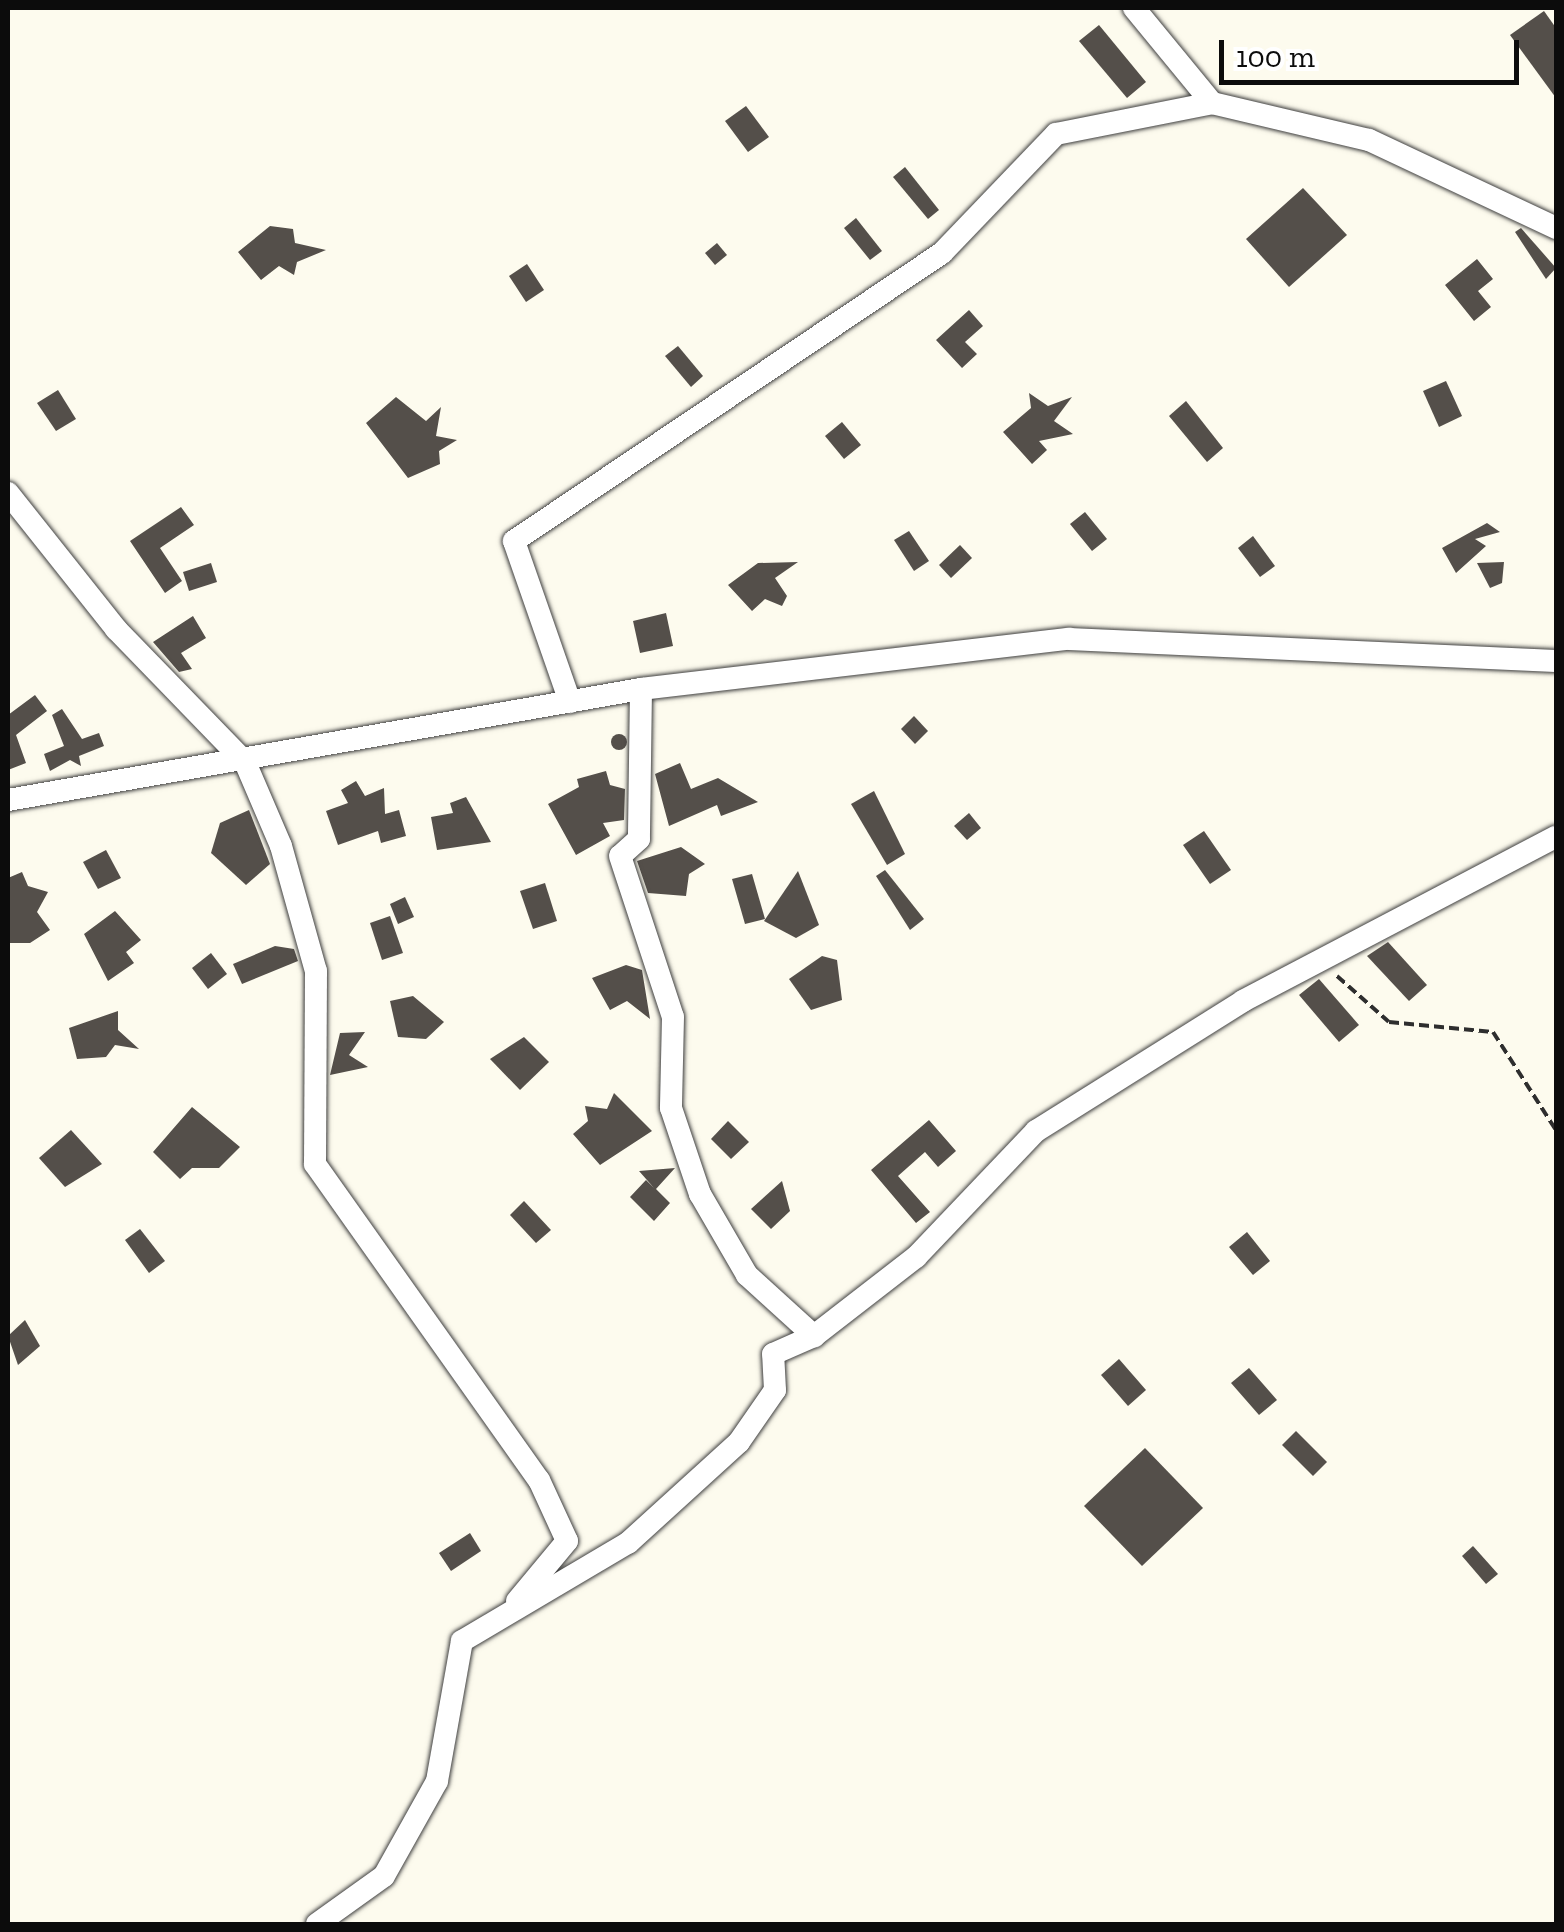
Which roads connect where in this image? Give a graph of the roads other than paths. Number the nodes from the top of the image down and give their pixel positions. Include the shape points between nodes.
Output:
1 (1134, 8) edge
2 (1212, 103) junction
3 (1556, 228) edge
4 (8, 494) edge
5 (1556, 661) edge
6 (641, 688) junction
7 (570, 702) junction
8 (246, 762) junction
9 (8, 800) edge
10 (1556, 836) edge
11 (814, 1336) junction
12 (504, 1616) junction
13 (316, 1924) edge

1 - 2 street
2 - 3 street via 1368,140
2 - 7 street via 1056,134 942,254 514,541
4 - 8 street via 116,629
5 - 6 street via 1069,639
6 - 7 street
6 - 11 street via 639,838 620,856 673,1017 671,1108 700,1194 747,1276
7 - 8 street
8 - 9 street
8 - 12 street via 281,846 316,972 315,1164 540,1480 567,1541
10 - 11 street via 1318,959 1036,1131 916,1257
11 - 12 street via 772,1354 775,1390 739,1442 628,1544
12 - 13 street via 462,1641 437,1781 384,1876

